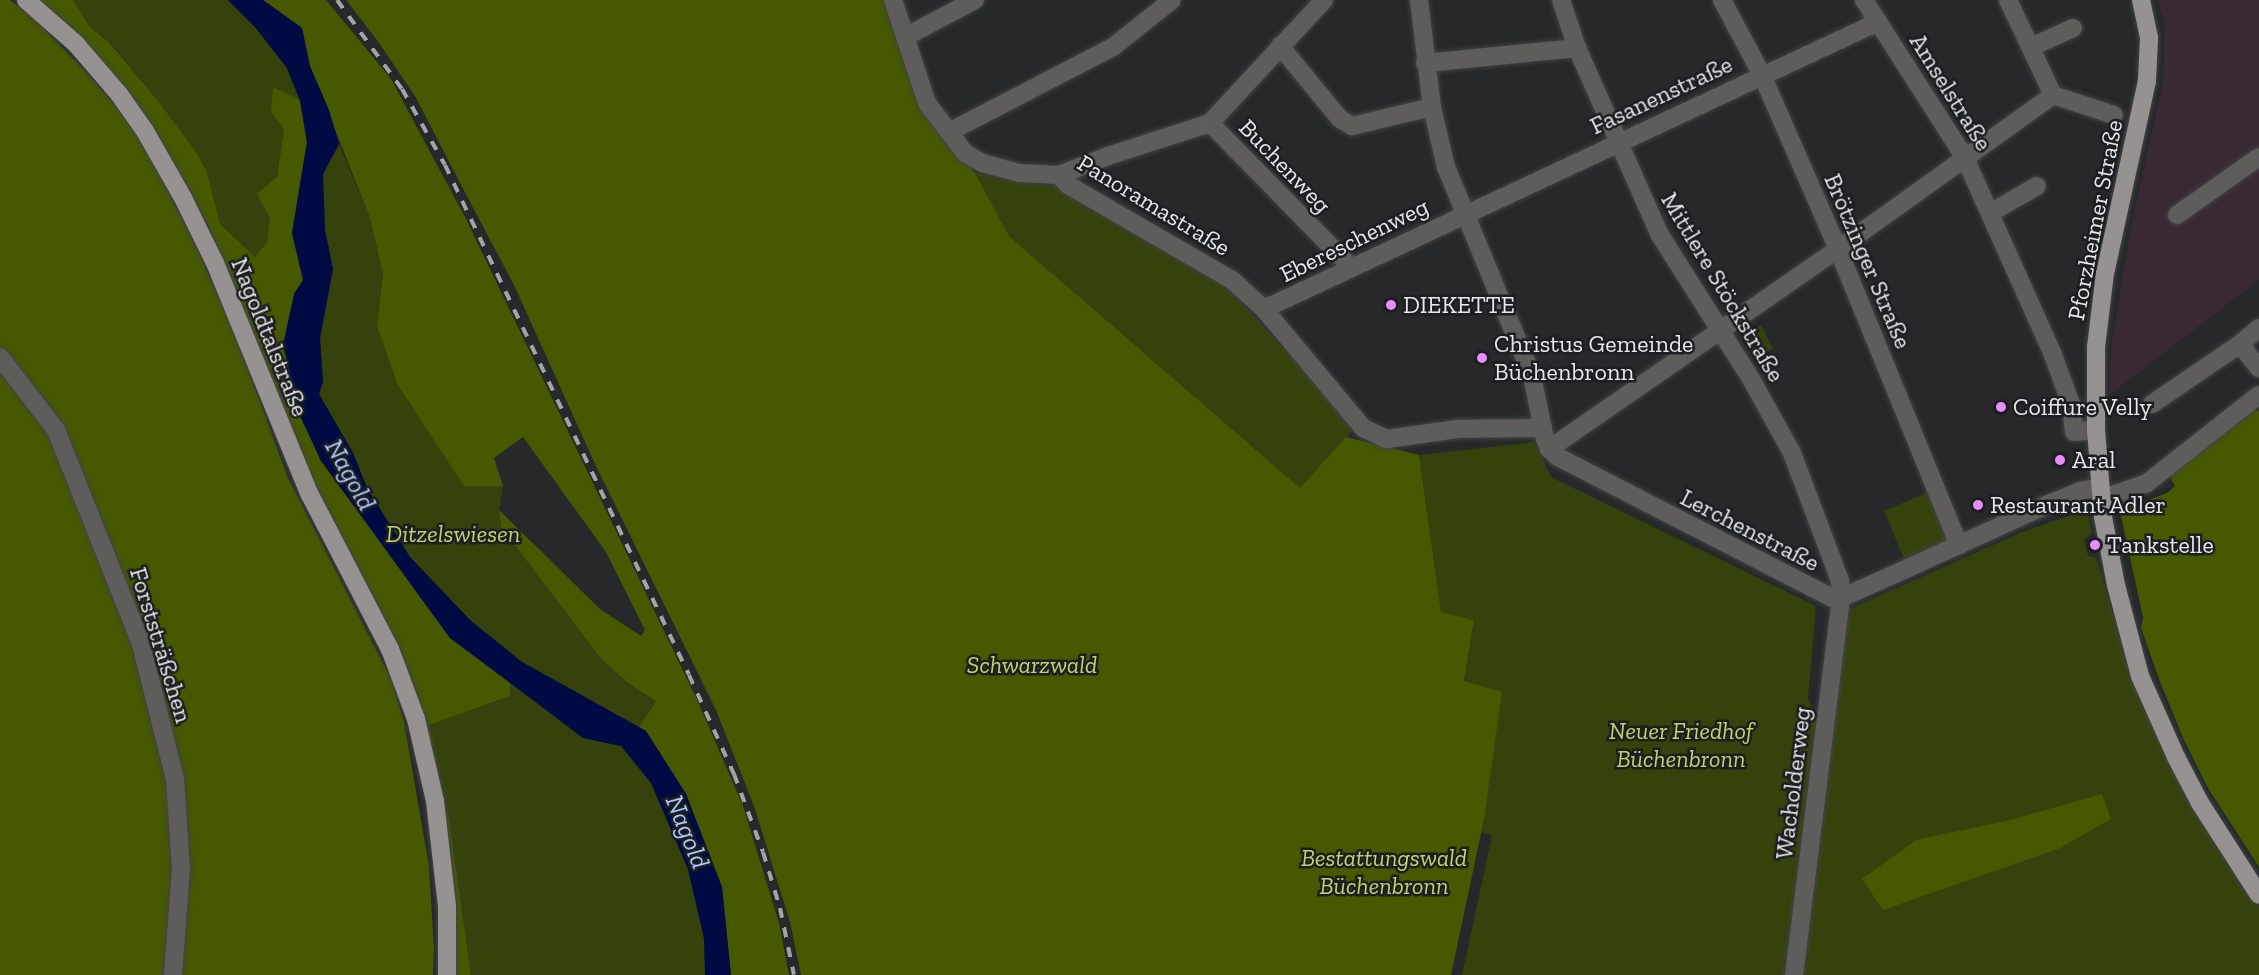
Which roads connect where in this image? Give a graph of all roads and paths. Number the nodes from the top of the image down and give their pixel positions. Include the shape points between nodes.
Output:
1 (26, 0) edge
2 (893, 0) edge
3 (975, 0) edge
4 (1172, 0) edge
5 (1324, 0) edge
6 (1419, 0) edge
7 (1561, 0) edge
8 (1722, 0) edge
9 (1864, 0) edge
10 (2008, 0) edge
11 (2141, 0) edge
12 (1878, 21) junction
13 (2073, 28) dead end
14 (905, 37) junction
15 (1280, 46) junction
16 (2031, 47) junction
17 (1577, 48) junction
18 (1425, 63) junction
19 (1762, 75) junction
20 (2053, 95) junction
21 (1432, 108) junction
22 (2114, 115) dead end
23 (1210, 123) junction
24 (949, 132) junction
25 (1617, 142) junction
26 (2259, 157) edge
27 (1965, 158) junction
28 (1059, 175) junction
29 (2037, 186) dead end
30 (1465, 213) junction
31 (1989, 213) junction
32 (2176, 215) dead end
33 (1838, 249) junction
34 (1351, 267) junction
35 (1264, 309) junction
36 (2259, 328) edge
37 (1720, 332) junction
38 (2240, 344) junction
39 (0, 357) edge
40 (2259, 368) edge
41 (2259, 395) edge
42 (2152, 404) dead end
43 (1543, 428) junction
44 (2096, 430) junction
45 (1549, 449) junction
46 (2100, 493) junction
47 (1959, 545) junction
48 (1840, 598) junction
49 (2259, 895) edge
50 (173, 975) edge
51 (447, 975) edge
52 (1794, 975) edge

1 - 51 main road, Nagoldtalstraße via 76,44 119,94 178,189 215,263 321,521 390,649 416,719 435,801 447,906
2 - 14 street, Panoramastraße
3 - 14 street
4 - 24 street via 1113,47
5 - 15 street
6 - 18 street
7 - 17 street, Mittlere Stöckstraße
8 - 19 street, Brötzinger Straße
9 - 12 street, Amselstraße
10 - 16 street
11 - 44 main road, Pforzheimer Straße via 2149,38 2148,73 2105,273 2096,347
12 - 19 street, Fasanenstraße
12 - 27 street, Amselstraße
13 - 16 street
14 - 24 street, Panoramastraße via 927,103
15 - 21 street via 1340,119 1352,126
15 - 23 street
16 - 20 street
17 - 18 street
17 - 25 street, Mittlere Stöckstraße
18 - 21 street
19 - 25 street, Fasanenstraße
19 - 33 street, Brötzinger Straße
20 - 22 street
20 - 27 street
21 - 30 street via 1446,167
23 - 28 street
23 - 34 street, Buchenweg
24 - 28 street, Panoramastraße via 965,153 982,163 1020,173
25 - 30 street, Fasanenstraße
25 - 37 street, Mittlere Stöckstraße via 1660,235
26 - 32 street
27 - 31 street, Amselstraße
27 - 33 street
28 - 35 street, Panoramastraße via 1068,185 1232,280
29 - 31 street
30 - 34 street, Ebereschenweg
30 - 43 street via 1533,376
31 - 44 street, Amselstraße via 2053,355 2071,404 2074,432
33 - 37 street
33 - 47 street, Brötzinger Straße
34 - 35 street, Ebereschenweg
35 - 43 street, Panoramastraße via 1353,418 1387,439 1458,429
36 - 38 street
37 - 45 street
37 - 48 street, Mittlere Stöckstraße via 1792,453 1840,581
38 - 40 street
38 - 42 street
39 - 50 street, Forststräßchen via 56,430 144,655 175,779 181,869
41 - 46 street, Lerchenstraße via 2147,483
43 - 45 street
44 - 46 main road, Pforzheimer Straße
45 - 48 street, Lerchenstraße via 1569,465 1814,590
46 - 47 street, Lerchenstraße via 2080,491
46 - 49 main road, Pforzheimer Straße via 2126,628 2140,676 2205,812
47 - 48 street, Lerchenstraße
48 - 52 street, Wacholderweg

